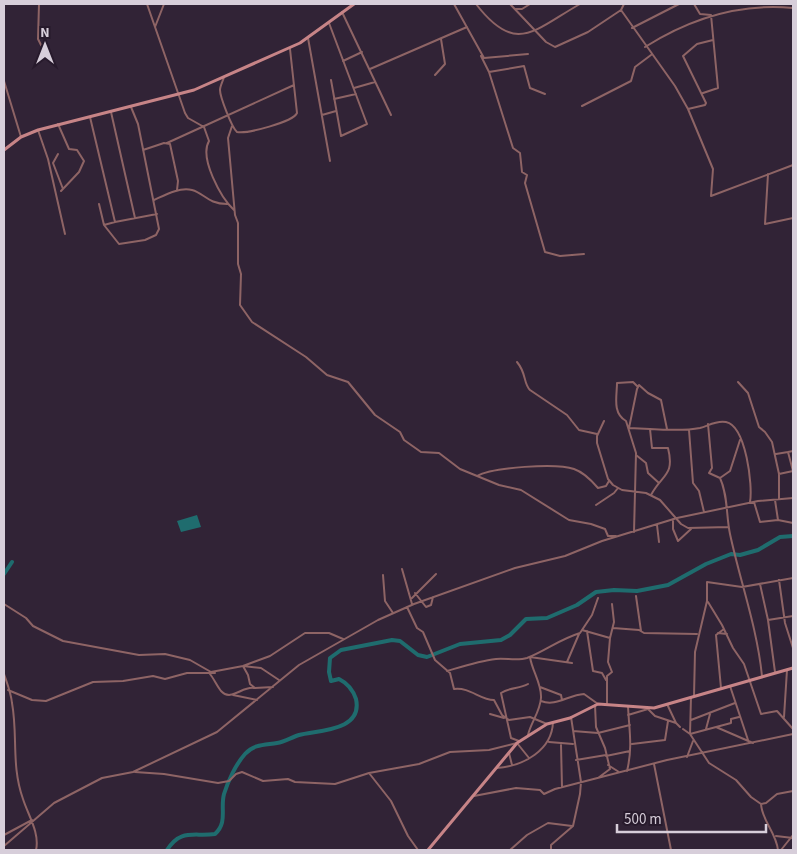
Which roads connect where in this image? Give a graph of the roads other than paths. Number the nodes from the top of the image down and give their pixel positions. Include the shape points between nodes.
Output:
1 (39, 4) edge
2 (147, 4) edge
3 (164, 4) edge
4 (354, 4) edge
5 (454, 4) edge
6 (476, 4) edge
7 (510, 4) edge
8 (530, 4) edge
9 (580, 4) edge
10 (624, 4) edge
11 (628, 4) edge
12 (680, 4) edge
13 (694, 4) edge
14 (793, 8) edge
15 (515, 9) junction
16 (522, 9) junction
17 (621, 10) junction
18 (342, 12) junction
19 (711, 15) junction
20 (522, 17) junction
21 (329, 23) junction
22 (155, 27) junction
23 (466, 27) junction
24 (632, 28) junction
25 (534, 30) junction
26 (308, 38) junction
27 (441, 39) junction
28 (713, 40) junction
29 (646, 47) junction
30 (290, 48) junction
31 (362, 52) junction
32 (528, 54) dead end
33 (651, 55) junction
34 (481, 56) junction
35 (52, 58) dead end
36 (343, 60) junction
37 (369, 70) junction
38 (488, 72) junction
39 (435, 75) dead end
40 (224, 77) junction
41 (331, 80) dead end
42 (4, 81) edge
43 (375, 82) junction
44 (294, 85) junction
45 (354, 88) junction
46 (703, 93) junction
47 (356, 94) junction
48 (545, 94) dead end
49 (177, 95) junction
50 (334, 99) junction
51 (582, 106) dead end
52 (131, 107) junction
53 (688, 109) junction
54 (336, 111) junction
55 (111, 112) junction
56 (228, 114) junction
57 (322, 115) junction
58 (390, 115) dead end
59 (90, 117) junction
60 (58, 124) junction
61 (201, 126) junction
62 (232, 126) junction
63 (38, 130) junction
64 (21, 137) junction
65 (167, 143) junction
66 (4, 150) edge
67 (143, 150) junction
68 (58, 154) dead end
69 (330, 162) dead end
70 (793, 165) edge
71 (768, 174) junction
72 (177, 191) junction
73 (154, 200) junction
74 (99, 204) dead end
75 (227, 204) junction
76 (235, 211) junction
77 (157, 214) junction
78 (135, 218) junction
79 (793, 218) edge
80 (115, 222) junction
81 (104, 225) junction
82 (65, 234) dead end
83 (584, 254) dead end
84 (517, 362) dead end
85 (738, 382) dead end
86 (637, 386) junction
87 (604, 422) dead end
88 (708, 424) junction
89 (629, 428) junction
90 (650, 428) junction
91 (667, 429) junction
92 (689, 429) junction
93 (598, 434) junction
94 (740, 440) junction
95 (793, 451) edge
96 (788, 452) junction
97 (776, 454) junction
98 (636, 455) junction
99 (793, 471) edge
100 (779, 474) junction
101 (478, 476) junction
102 (720, 478) junction
103 (609, 481) junction
104 (659, 483) junction
105 (618, 488) junction
106 (636, 492) junction
107 (651, 495) junction
108 (793, 498) edge
109 (779, 499) junction
110 (775, 500) junction
111 (754, 502) junction
112 (750, 503) junction
113 (596, 505) dead end
114 (727, 508) junction
115 (704, 512) junction
116 (677, 518) junction
117 (673, 519) junction
118 (778, 520) junction
119 (793, 523) edge
120 (657, 525) junction
121 (728, 527) junction
122 (692, 529) junction
123 (634, 532) junction
124 (617, 537) junction
125 (659, 542) dead end
126 (402, 568) dead end
127 (436, 574) dead end
128 (383, 575) dead end
129 (793, 578) edge
130 (779, 580) junction
131 (760, 584) junction
132 (742, 587) junction
133 (415, 593) junction
134 (636, 596) dead end
135 (412, 598) junction
136 (433, 598) junction
137 (598, 598) dead end
138 (423, 600) junction
139 (707, 601) junction
140 (4, 604) edge
141 (412, 604) junction
142 (612, 604) dead end
143 (407, 606) junction
144 (393, 613) junction
145 (793, 616) edge
146 (785, 618) junction
147 (768, 620) junction
148 (613, 628) junction
149 (724, 629) junction
150 (582, 630) junction
151 (587, 631) junction
152 (641, 631) junction
153 (718, 632) junction
154 (580, 633) junction
155 (698, 634) junction
156 (727, 634) junction
157 (610, 638) junction
158 (344, 639) junction
159 (793, 648) edge
160 (530, 657) junction
161 (567, 662) junction
162 (572, 663) dead end
163 (243, 666) junction
164 (793, 668) edge
165 (787, 670) junction
166 (447, 671) junction
167 (208, 672) junction
168 (216, 672) junction
169 (775, 673) junction
170 (4, 674) edge
171 (762, 677) junction
172 (280, 680) junction
173 (749, 680) junction
174 (607, 682) junction
175 (528, 684) dead end
176 (730, 686) junction
177 (272, 687) junction
178 (540, 687) junction
179 (256, 688) junction
180 (721, 688) junction
181 (8, 690) junction
182 (233, 695) junction
183 (692, 697) junction
184 (257, 700) junction
185 (562, 700) junction
186 (541, 701) junction
187 (607, 703) junction
188 (735, 703) junction
189 (596, 704) junction
190 (667, 704) junction
191 (628, 706) junction
192 (650, 709) junction
193 (490, 714) dead end
194 (710, 714) junction
195 (628, 716) junction
196 (571, 717) junction
197 (739, 717) junction
198 (534, 718) junction
199 (506, 719) junction
200 (692, 720) junction
201 (785, 720) junction
202 (668, 721) junction
203 (553, 722) junction
204 (676, 723) junction
205 (546, 724) junction
206 (630, 725) junction
207 (716, 727) junction
208 (706, 729) junction
209 (793, 729) edge
210 (573, 731) junction
211 (598, 733) junction
212 (690, 734) junction
213 (793, 734) edge
214 (528, 735) junction
215 (748, 740) junction
216 (518, 742) junction
217 (549, 742) junction
218 (693, 742) junction
219 (753, 743) junction
220 (574, 744) junction
221 (631, 744) junction
222 (561, 745) junction
223 (631, 750) junction
224 (509, 753) junction
225 (702, 754) junction
226 (606, 756) junction
227 (687, 757) junction
228 (529, 758) junction
229 (576, 760) junction
230 (512, 764) junction
231 (654, 764) junction
232 (608, 765) junction
233 (497, 768) junction
234 (626, 771) junction
235 (133, 772) junction
236 (620, 772) junction
237 (369, 773) junction
238 (598, 778) junction
239 (581, 782) junction
240 (562, 787) junction
241 (793, 791) edge
242 (474, 796) junction
243 (761, 804) junction
244 (32, 821) junction
245 (573, 826) junction
246 (4, 835) edge
247 (775, 836) junction
248 (792, 837) edge
249 (4, 846) edge
250 (36, 850) edge
251 (418, 850) edge
252 (428, 850) edge
253 (510, 850) edge
254 (551, 850) edge
255 (671, 850) edge
256 (780, 850) edge

1 - 35 street via 38,40
2 - 22 street
3 - 22 street
4 - 18 street
5 - 23 street
6 - 25 street via 505,33 513,36
7 - 15 street
8 - 16 street
9 - 25 street
10 - 11 street
10 - 17 street
12 - 24 street
13 - 19 street via 700,14
14 - 19 street
15 - 16 street
15 - 20 street
16 - 20 street
17 - 24 street
17 - 25 street via 588,32 557,46 546,42
18 - 21 street
18 - 31 street
19 - 28 street
19 - 29 street
20 - 25 street
21 - 26 street
21 - 36 street
22 - 49 street
23 - 27 street
23 - 34 street
24 - 29 street
26 - 30 street
26 - 57 street
27 - 37 street
27 - 39 street via 445,64
28 - 46 street via 718,88
28 - 46 street via 697,44 683,56
29 - 33 street
30 - 40 street
30 - 44 street
31 - 36 street
31 - 37 street
32 - 34 street
33 - 51 street via 635,67 631,81
33 - 53 street
34 - 38 street
36 - 45 street
37 - 43 street
38 - 48 street via 524,66 530,88
38 - 83 street via 513,148 520,153 522,172 527,175 525,183 545,252 569,257
40 - 49 street
40 - 56 street via 220,90
41 - 50 street
42 - 64 street
43 - 45 street
43 - 58 street
44 - 56 street
44 - 62 street via 297,113 292,119 243,133
45 - 47 street
46 - 53 street via 705,105
47 - 50 street
47 - 54 street via 367,124 342,136
49 - 52 street
49 - 61 street via 188,118
50 - 54 street
52 - 55 street
52 - 67 street
53 - 71 street via 713,169 711,196
54 - 57 street
55 - 59 street
55 - 78 street
56 - 61 street
56 - 62 street
57 - 69 street
59 - 60 street
59 - 80 street
60 - 63 street
60 - 68 street via 69,149 77,150 84,161 79,172 62,190 54,163
61 - 65 street
61 - 75 street via 209,139 210,170
62 - 76 street via 228,138
63 - 64 street
63 - 82 street
64 - 66 street
65 - 67 street
65 - 72 street via 175,166
67 - 73 street
70 - 71 street
71 - 79 street via 764,224
72 - 73 street
72 - 75 street via 194,190 218,204
73 - 77 street
74 - 81 street
75 - 76 street
76 - 101 street via 241,274 239,302 243,313 327,374 348,382 375,415 400,432 415,449 439,453 460,469
77 - 78 street
77 - 81 street via 159,229 156,235 145,240 119,244
78 - 80 street
80 - 81 street
84 - 93 street via 530,390 567,415 578,430
85 - 97 street via 748,393 759,427 766,432
86 - 89 street
86 - 89 street via 633,382 617,383 615,404
86 - 91 street via 660,399
87 - 93 street
88 - 92 street
88 - 94 street via 726,422 737,432
88 - 102 street via 712,468 709,473
89 - 90 street
89 - 98 street
90 - 91 street
90 - 104 street via 652,448 668,448 670,472
91 - 92 street
92 - 115 street via 693,484 699,491
93 - 103 street via 597,443
94 - 102 street via 730,471
94 - 112 street via 752,477
95 - 96 street
96 - 97 street
96 - 99 street
97 - 100 street
98 - 104 street via 646,463 652,478
98 - 106 street
99 - 100 street
100 - 109 street
101 - 103 street via 517,466 574,469 598,488 606,486
101 - 124 street via 521,490 570,520 605,529 608,536
102 - 114 street
103 - 105 street
104 - 107 street
105 - 106 street
105 - 113 street
106 - 107 street
106 - 123 street
107 - 116 street via 664,503
108 - 109 street
109 - 110 street
110 - 111 street
110 - 118 street
111 - 112 street
111 - 118 street via 760,522
112 - 114 street
114 - 115 street
114 - 121 street
115 - 116 street
116 - 117 street
116 - 122 street
117 - 120 street
117 - 122 street via 672,528 678,541
118 - 119 street
120 - 123 street
120 - 125 street
121 - 122 street
121 - 132 street
123 - 124 street
124 - 136 street via 565,556 515,568
126 - 135 street
127 - 133 street
128 - 144 street via 385,600
129 - 130 street
130 - 131 street
130 - 146 street
131 - 132 street
131 - 147 street
132 - 139 street via 707,582
132 - 171 street via 759,648
133 - 135 street
133 - 138 street
134 - 152 street
135 - 141 street
136 - 138 street
136 - 138 street via 428,607
137 - 150 street
138 - 141 street
139 - 149 street
139 - 155 street
140 - 167 street via 33,626 63,641 139,655 165,654 190,660
141 - 143 street
142 - 148 street
143 - 144 street
143 - 166 street via 435,660
144 - 158 street
145 - 146 street
146 - 147 street
146 - 159 street
147 - 169 street
148 - 152 street
148 - 157 street
149 - 153 street
149 - 156 street
150 - 151 street
150 - 154 street
151 - 157 street
151 - 174 street via 593,671 602,673
152 - 155 street
153 - 156 street
153 - 180 street
154 - 160 street via 561,639
154 - 161 street
155 - 183 street
156 - 173 street
157 - 174 street via 608,662 612,672 607,676
158 - 163 street via 329,633 305,633 270,656
158 - 172 street
160 - 161 street
160 - 166 street via 474,662
160 - 178 street
161 - 162 street
163 - 168 street
163 - 172 street via 261,668
163 - 179 street via 250,684
164 - 165 street
165 - 169 street
165 - 201 street
166 - 199 street via 454,689 469,690 494,700
167 - 168 street
167 - 168 street
167 - 181 street via 186,673 165,679 153,676 93,682 46,701 32,700
167 - 182 street via 223,693
169 - 171 street
170 - 181 street
171 - 173 street
172 - 177 street
173 - 176 street
173 - 201 street via 761,714 777,711
174 - 187 street
175 - 199 street via 508,688 501,693
176 - 180 street
176 - 188 street
177 - 179 street
177 - 184 street
178 - 185 street via 561,695
178 - 186 street
179 - 182 street via 240,689
180 - 183 street
181 - 244 street via 13,704 14,759 22,798
182 - 184 street
183 - 190 street
183 - 200 street
184 - 235 street via 217,732
185 - 186 street via 553,704
185 - 189 street via 584,694
186 - 198 street
187 - 189 street
187 - 191 street
188 - 194 street
188 - 197 street
189 - 196 street
189 - 211 street
190 - 192 street
190 - 204 street
191 - 192 street
191 - 195 street
192 - 195 street
192 - 202 street via 655,716
193 - 199 street
194 - 200 street
194 - 208 street
195 - 206 street
196 - 203 street
196 - 210 street
197 - 207 street via 731,719 732,723
197 - 215 street
198 - 199 street
198 - 205 street
198 - 214 street
199 - 216 street via 511,738
200 - 212 street
201 - 209 street
202 - 204 street
202 - 221 street via 665,740
203 - 205 street
203 - 217 street
204 - 212 street
205 - 214 street
206 - 211 street
206 - 221 street
207 - 208 street
207 - 215 street
208 - 212 street
210 - 211 street
210 - 220 street
211 - 226 street
212 - 218 street
213 - 219 street
214 - 216 street
215 - 219 street
216 - 224 street
216 - 228 street
216 - 237 street via 489,750 450,752 419,764
217 - 222 street
217 - 228 street
218 - 225 street
218 - 227 street
219 - 225 street
220 - 222 street
220 - 229 street
221 - 223 street
222 - 240 street
223 - 226 street
223 - 234 street
224 - 230 street
224 - 233 street
225 - 227 street
225 - 243 street
226 - 229 street
226 - 232 street
227 - 231 street
228 - 230 street
229 - 239 street
230 - 233 street
231 - 234 street
231 - 255 street
232 - 236 street
232 - 238 street via 609,772
233 - 242 street
234 - 236 street
235 - 237 street via 161,773 218,783 229,782 242,772 263,781 288,779 332,784
235 - 244 street via 102,778 54,803
236 - 238 street
237 - 251 street via 393,805
238 - 239 street
239 - 240 street
239 - 245 street
240 - 242 street via 548,794 516,788
241 - 243 street via 776,794
242 - 252 street
243 - 247 street via 763,816
244 - 246 street
244 - 249 street
244 - 250 street
245 - 253 street via 548,823
245 - 254 street via 551,845
247 - 248 street
247 - 256 street
248 - 256 street

